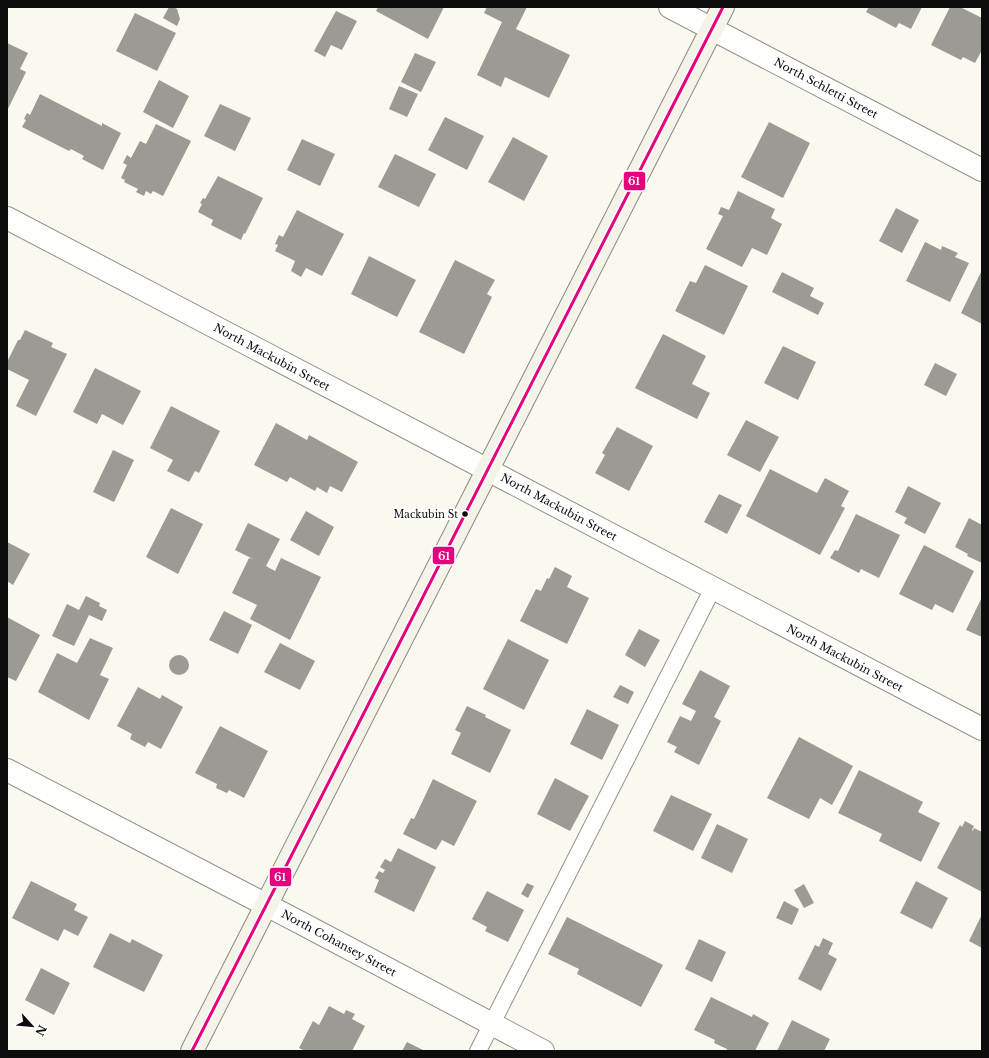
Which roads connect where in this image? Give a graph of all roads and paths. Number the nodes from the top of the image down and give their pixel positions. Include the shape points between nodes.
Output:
1 (670, 7) edge
2 (723, 7) edge
3 (712, 29) junction
4 (982, 170) edge
5 (7, 218) edge
6 (488, 470) junction
7 (713, 588) junction
8 (982, 730) edge
9 (7, 770) edge
10 (266, 905) junction
11 (492, 1024) junction
12 (192, 1051) edge
13 (478, 1051) edge
14 (543, 1051) edge

1 - 3 street, North Schletti Street
2 - 3 street
3 - 4 street, North Schletti Street
3 - 6 street
5 - 6 street, North Mackubin Street
6 - 7 street, North Mackubin Street
6 - 10 street
7 - 8 street, North Mackubin Street
7 - 11 lane
9 - 10 street, North Cohansey Street
10 - 11 street, North Cohansey Street
10 - 12 street
11 - 13 lane
11 - 14 street, North Cohansey Street

